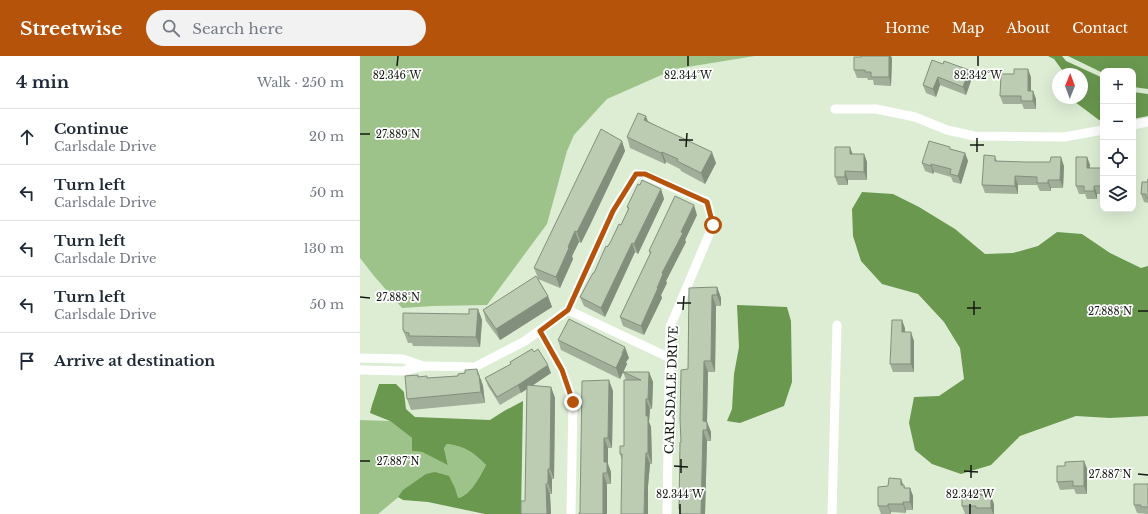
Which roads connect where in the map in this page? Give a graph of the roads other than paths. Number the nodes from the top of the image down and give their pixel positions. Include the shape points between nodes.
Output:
1 (836, 109) dead end
2 (1148, 122) edge
3 (1136, 124) edge
4 (1100, 131) edge
5 (568, 310) junction
6 (837, 325) dead end
7 (540, 331) junction
8 (360, 358) edge
9 (670, 358) junction
10 (389, 359) junction
11 (424, 366) junction
12 (360, 370) edge
13 (389, 371) junction
14 (571, 514) edge
15 (667, 514) edge
16 (832, 514) edge

1 - 4 street via 876,109 915,117 947,130 974,136 1064,137
2 - 3 street
5 - 7 street, CARLSDALE DRIVE
5 - 9 street
5 - 9 street, CARLSDALE DRIVE via 613,211 636,174 645,174 707,202 713,225 670,327
6 - 16 street
7 - 11 street, CARLSDALE DRIVE via 475,367
7 - 14 street via 562,370 573,402
8 - 10 street, CARLSDALE DRIVE
9 - 15 street, CARLSDALE DRIVE
10 - 11 street, CARLSDALE DRIVE via 403,359
10 - 13 street
11 - 13 street, CARLSDALE DRIVE
12 - 13 street, CARLSDALE DRIVE

